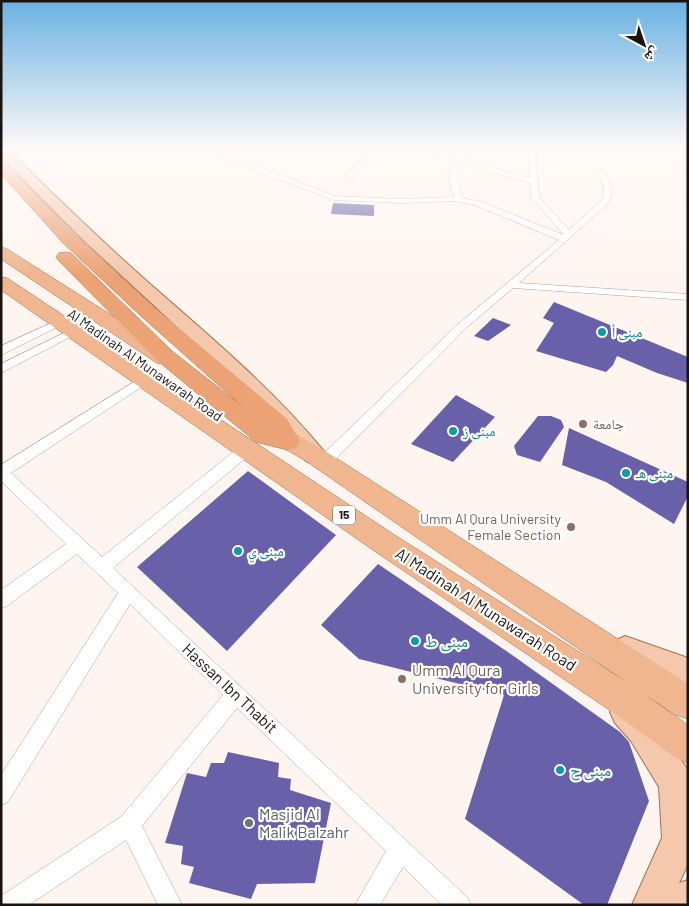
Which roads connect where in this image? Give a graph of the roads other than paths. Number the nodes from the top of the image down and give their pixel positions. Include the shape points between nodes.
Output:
1 (6, 191) edge
2 (25, 191) edge
3 (42, 191) edge
4 (316, 191) edge
5 (456, 191) edge
6 (534, 191) edge
7 (608, 191) edge
8 (458, 200) junction
9 (567, 237) junction
10 (1, 252) edge
11 (1, 260) edge
12 (1, 282) edge
13 (510, 285) junction
14 (688, 298) edge
15 (67, 327) junction
16 (1, 350) edge
17 (1, 370) edge
18 (145, 379) junction
19 (288, 441) junction
20 (247, 449) junction
21 (319, 458) junction
22 (2, 472) edge
23 (284, 474) junction
24 (78, 544) junction
25 (102, 567) junction
26 (128, 592) junction
27 (1, 600) edge
28 (582, 633) junction
29 (688, 673) edge
30 (603, 686) junction
31 (236, 694) junction
32 (688, 703) edge
33 (688, 746) edge
34 (1, 795) edge
35 (130, 824) junction
36 (684, 829) edge
37 (400, 850) junction
38 (688, 899) edge
39 (8, 905) edge
40 (170, 905) edge
41 (367, 905) edge
42 (459, 905) edge
43 (651, 905) edge
44 (686, 905) edge

1 - 19 highway via 146,338 265,436
2 - 19 highway via 68,238 148,312 279,425
3 - 21 main road via 91,241 220,356 286,420
4 - 8 street via 334,198
5 - 8 street
6 - 9 street
7 - 9 street via 607,200
8 - 9 street via 479,204
9 - 13 street
10 - 19 highway
11 - 23 highway, Al Madinah Al Munawarah Road / 15 via 266,449
12 - 15 highway, Al Madinah Al Munawarah Road / 15
13 - 14 street
13 - 21 street
15 - 16 street
15 - 17 street
15 - 18 highway, Al Madinah Al Munawarah Road / 15
18 - 20 highway, Al Madinah Al Munawarah Road / 15
18 - 22 street
19 - 21 highway, 15
20 - 23 highway, Al Madinah Al Munawarah Road / 15
20 - 25 street
21 - 28 highway, 15
22 - 24 street, Hassan Ibn Thabit
23 - 30 highway, Al Madinah Al Munawarah Road / 15
24 - 25 street, Hassan Ibn Thabit
24 - 27 street
25 - 26 street, Hassan Ibn Thabit
26 - 31 street, Hassan Ibn Thabit
26 - 34 street
28 - 29 main road
28 - 32 highway, 15
30 - 33 highway, Al Madinah Al Munawarah Road / 15
30 - 36 main road via 642,730 676,783
31 - 35 street
31 - 37 street, Hassan Ibn Thabit
35 - 39 street
35 - 40 street
36 - 43 main road
37 - 41 street
37 - 42 street, Hassan Ibn Thabit
38 - 44 main road

